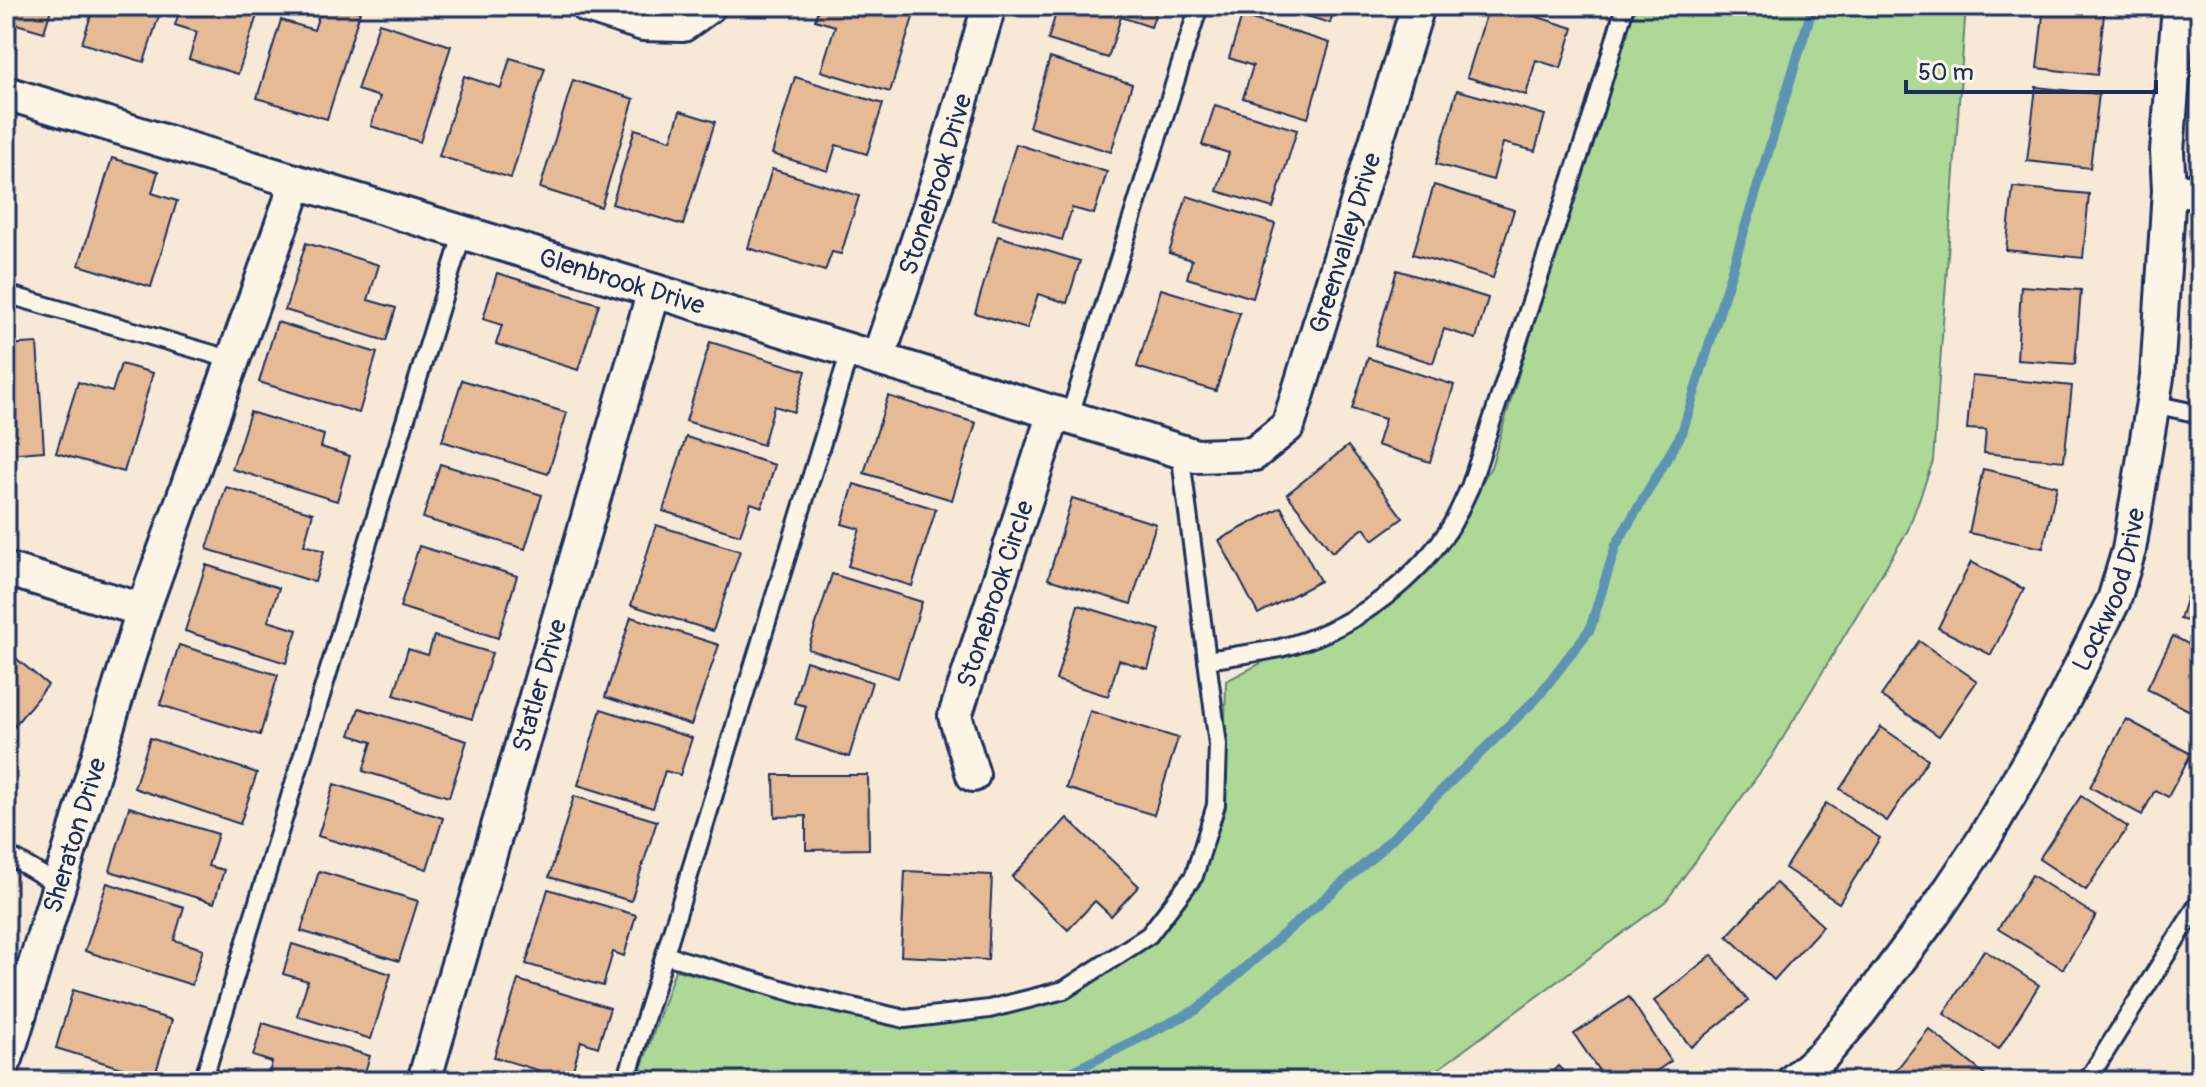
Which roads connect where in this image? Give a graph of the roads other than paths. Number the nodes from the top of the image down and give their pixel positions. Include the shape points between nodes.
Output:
1 (587, 6) edge
2 (989, 6) edge
3 (1199, 6) edge
4 (1418, 6) edge
5 (1625, 6) edge
6 (2179, 6) edge
7 (706, 8) edge
8 (6, 93) edge
9 (297, 182) junction
10 (2185, 191) edge
11 (463, 232) junction
12 (654, 291) junction
13 (6, 294) edge
14 (864, 355) junction
15 (233, 360) junction
16 (2153, 404) junction
17 (2200, 414) edge
18 (1062, 415) junction
19 (1180, 451) junction
20 (1241, 456) joint
21 (12, 571) dead end
22 (143, 610) junction
23 (1207, 660) junction
24 (973, 775) dead end
25 (6, 854) edge
26 (59, 885) junction
27 (2200, 901) edge
28 (665, 955) junction
29 (6, 1059) edge
30 (203, 1081) edge
31 (424, 1081) edge
32 (626, 1081) edge
33 (1793, 1081) edge
34 (2087, 1081) edge

1 - 7 street via 643,24 683,25
2 - 14 street, Stonebrook Drive via 939,177
3 - 18 lane
4 - 20 street, Greenvalley Drive via 1288,426 1254,454
5 - 23 lane via 1470,487 1449,528 1420,567 1371,608 1282,647
6 - 10 street, Lockwood Drive via 2167,151
8 - 9 street, Glenbrook Drive
9 - 11 street, Glenbrook Drive
9 - 15 street, Sheraton Drive
10 - 16 street, Lockwood Drive
11 - 12 street, Glenbrook Drive
11 - 30 lane
12 - 14 street, Glenbrook Drive
12 - 31 street, Statler Drive
13 - 15 lane
14 - 18 street, Glenbrook Drive
14 - 28 lane
15 - 22 street, Sheraton Drive
16 - 17 lane
16 - 33 street, Lockwood Drive via 2129,550 2114,600 2055,717 1937,909 1851,1023
18 - 19 street, Glenbrook Drive
18 - 24 street, Stonebrook Circle via 955,716
19 - 20 street, Glenbrook Drive
19 - 23 lane
21 - 22 street
22 - 26 street, Sheraton Drive
23 - 28 lane via 1218,745 1216,805 1194,876 1149,935 1064,990 989,1009 905,1019
25 - 26 lane
26 - 29 street, Sheraton Drive
27 - 34 lane
28 - 32 lane

